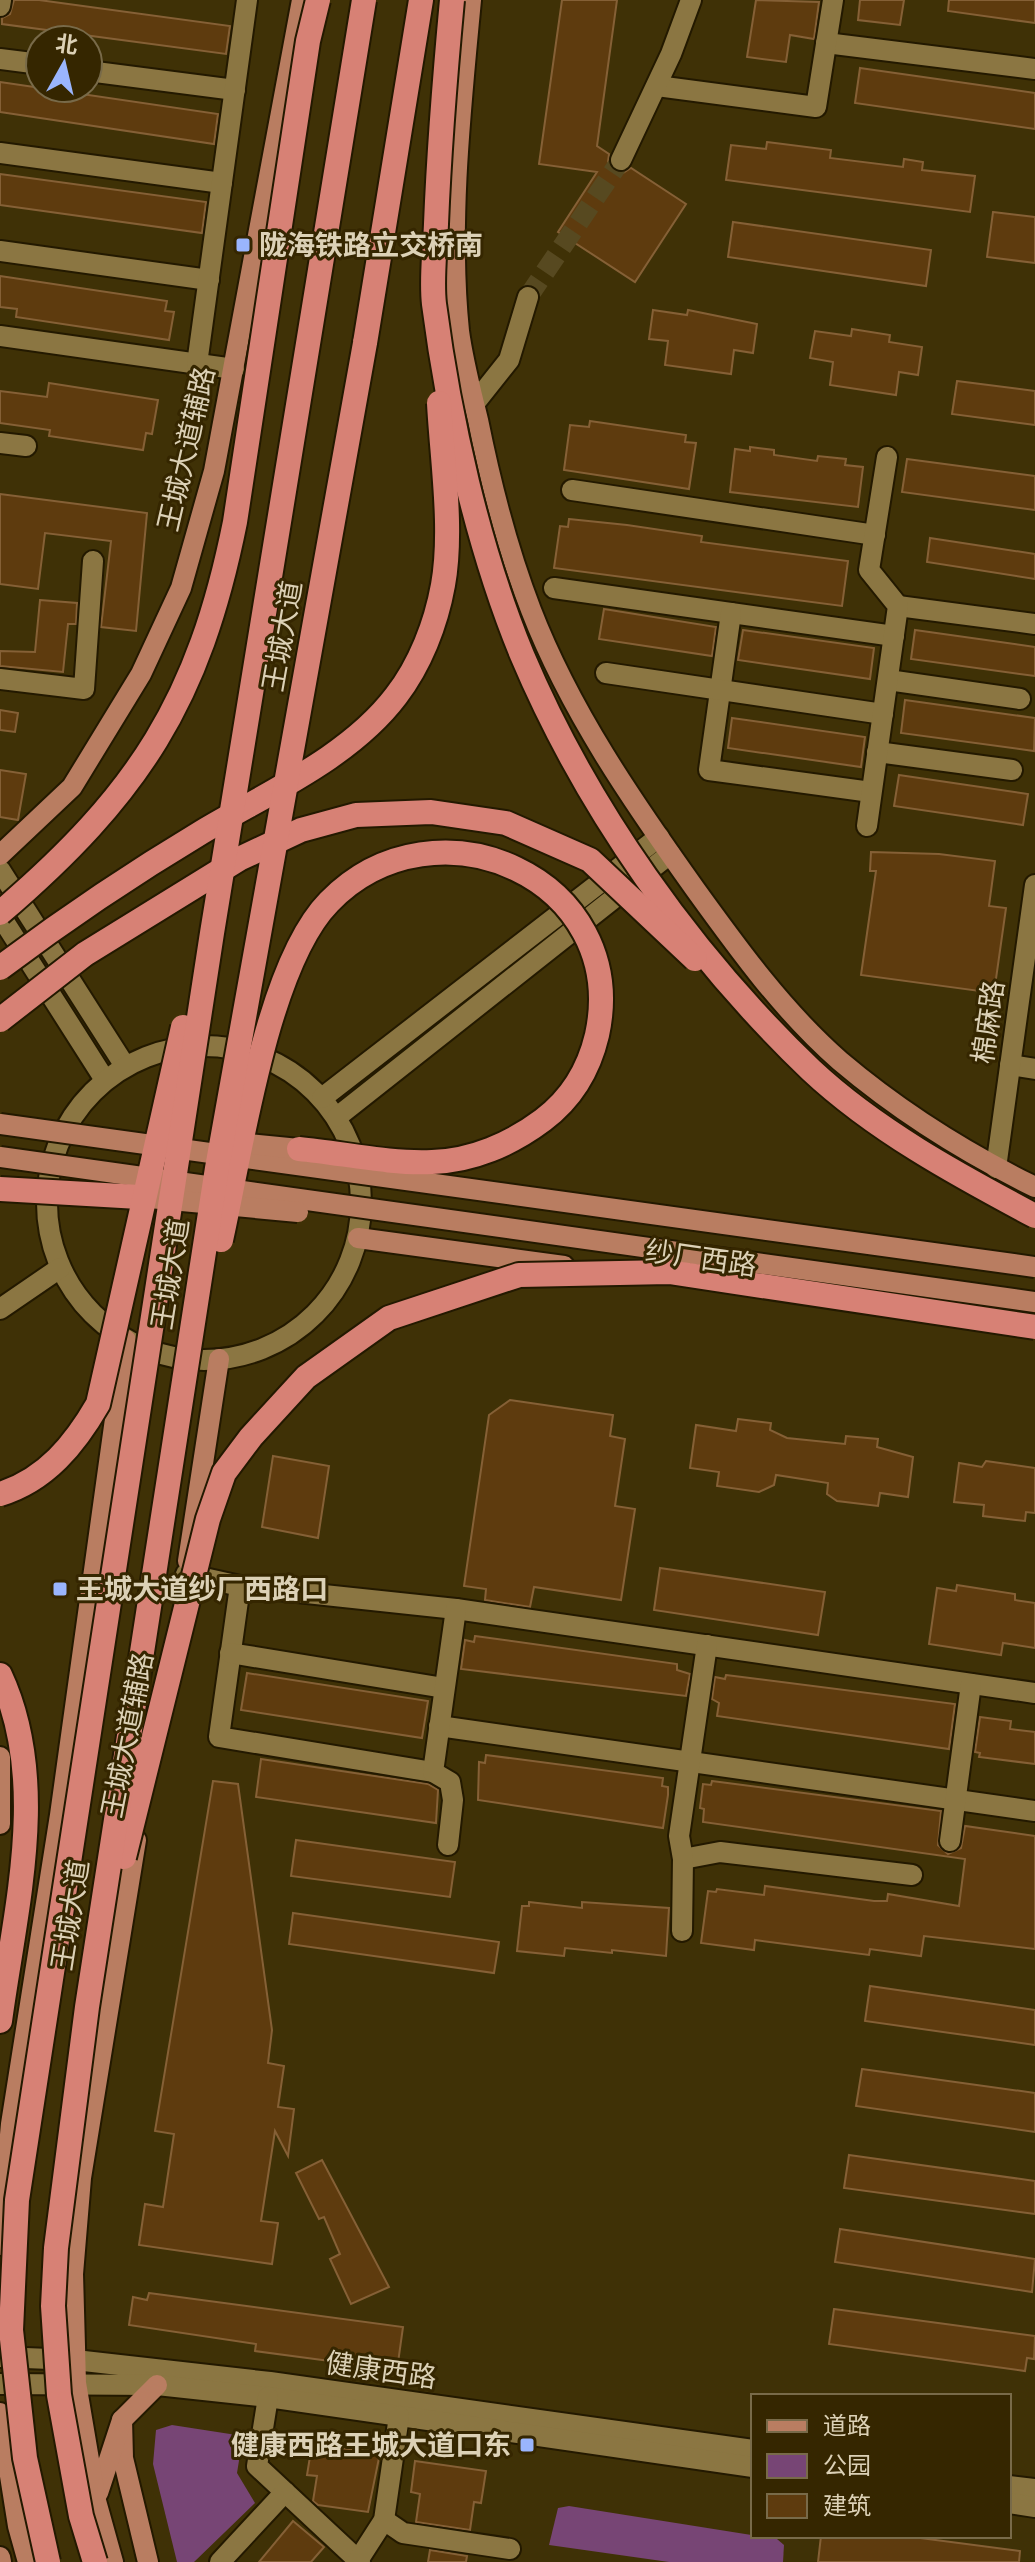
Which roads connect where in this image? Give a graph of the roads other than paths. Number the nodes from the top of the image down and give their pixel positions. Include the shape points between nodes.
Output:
1 (247, 0) edge
2 (302, 0) edge
3 (318, 0) edge
4 (364, 0) edge
5 (421, 0) edge
6 (452, 0) edge
7 (471, 0) edge
8 (691, 0) edge
9 (833, 0) edge
10 (826, 43) junction
11 (0, 59) edge
12 (24, 62) edge
13 (1035, 69) edge
14 (104, 73) edge
15 (657, 86) junction
16 (235, 90) junction
17 (0, 153) edge
18 (621, 160) tunnel mouth
19 (222, 183) junction
20 (0, 251) edge
21 (209, 280) junction
22 (528, 297) tunnel mouth
23 (434, 300) junction
24 (0, 336) edge
25 (197, 364) junction
26 (234, 369) junction
27 (474, 404) junction
28 (0, 443) edge
29 (26, 446) dead end
30 (887, 457) dead end
31 (572, 490) dead end
32 (875, 535) junction
33 (93, 561) dead end
34 (554, 588) dead end
35 (898, 606) junction
36 (731, 613) junction
37 (1035, 624) edge
38 (894, 636) junction
39 (606, 673) dead end
40 (0, 679) edge
41 (888, 680) junction
42 (720, 691) junction
43 (1020, 699) dead end
44 (883, 714) junction
45 (877, 752) junction
46 (1012, 770) dead end
47 (871, 792) junction
48 (867, 826) dead end
49 (664, 845) junction
50 (0, 855) edge
51 (0, 870) edge
52 (1035, 885) edge
53 (0, 914) edge
54 (212, 933) junction
55 (0, 968) edge
56 (1028, 984) edge
57 (0, 1020) edge
58 (1010, 1065) junction
59 (125, 1066) junction
60 (1035, 1069) edge
61 (812, 1071) junction
62 (105, 1080) junction
63 (322, 1098) junction
64 (337, 1117) junction
65 (0, 1122) edge
66 (299, 1149) joint
67 (0, 1157) edge
68 (996, 1168) junction
69 (1035, 1187) edge
70 (0, 1189) edge
71 (139, 1197) joint
72 (1035, 1216) edge
73 (358, 1238) junction
74 (587, 1240) junction
75 (1035, 1267) edge
76 (60, 1268) junction
77 (1035, 1302) edge
78 (0, 1309) edge
79 (1035, 1327) edge
80 (1035, 1336) edge
81 (126, 1340) junction
82 (219, 1359) junction
83 (0, 1494) edge
84 (186, 1574) junction
85 (240, 1586) junction
86 (456, 1609) junction
87 (707, 1645) junction
88 (230, 1653) junction
89 (0, 1675) edge
90 (971, 1684) junction
91 (444, 1688) junction
92 (1035, 1693) edge
93 (439, 1726) junction
94 (0, 1757) edge
95 (691, 1762) junction
96 (433, 1772) junction
97 (955, 1799) junction
98 (1035, 1811) edge
99 (0, 1824) edge
100 (950, 1841) dead end
101 (448, 1845) dead end
102 (683, 1859) junction
103 (912, 1875) dead end
104 (682, 1931) dead end
105 (87, 2007) junction
106 (0, 2021) edge
107 (0, 2245) edge
108 (0, 2354) edge
109 (75, 2360) junction
110 (76, 2383) junction
111 (0, 2384) edge
112 (157, 2385) junction
113 (268, 2397) junction
114 (0, 2413) edge
115 (399, 2416) junction
116 (122, 2420) junction
117 (751, 2450) edge
118 (751, 2467) edge
119 (1011, 2486) edge
120 (1035, 2489) edge
121 (285, 2492) junction
122 (96, 2501) junction
123 (1011, 2503) edge
124 (1035, 2507) edge
125 (384, 2520) junction
126 (510, 2549) dead end
127 (359, 2561) edge
128 (28, 2562) edge
129 (47, 2562) edge
130 (95, 2562) edge
131 (113, 2562) edge
132 (148, 2562) edge
133 (220, 2562) edge

1 - 16 street
2 - 26 main road, 王城大道辅路
3 - 53 highway, bridge via 235,522 222,588 202,646 182,697 147,758 104,816
4 - 54 highway, 王城大道, bridge
5 - 105 highway, 王城大道, bridge via 217,1168
6 - 23 highway, bridge via 440,120
7 - 27 main road via 456,259 459,332
8 - 15 street
9 - 10 street
10 - 13 street
10 - 15 street via 816,107
11 - 12 street
14 - 16 street
15 - 18 street
16 - 19 street
17 - 19 street
19 - 21 street
20 - 21 street
21 - 25 street
22 - 27 street via 509,360
23 - 55 highway, bridge via 444,583 433,627 395,698 334,753 144,867
23 - 61 highway, bridge via 459,444 496,582 523,656 613,827 703,952
24 - 25 street
25 - 26 street
26 - 50 main road, 王城大道辅路 via 214,471 181,588 141,674 72,787
27 - 49 main road via 504,532 533,614 607,760
28 - 29 street
30 - 32 street
31 - 32 street
32 - 35 street via 869,570
33 - 40 street via 84,689
34 - 36 street
35 - 37 street
35 - 38 street
36 - 38 street
36 - 42 street
38 - 41 street
39 - 42 street
41 - 43 street
41 - 44 street
42 - 44 street
42 - 47 street via 709,770
44 - 45 street
45 - 46 street
45 - 47 street
47 - 48 street
49 - 63 street
49 - 64 street
49 - 68 main road via 761,979 829,1050 913,1115
51 - 59 street
52 - 56 street, 棉麻路
53 - 62 street
54 - 83 highway, bridge via 161,1114 98,1404 59,1459
54 - 129 highway, 王城大道, bridge via 17,2200 11,2330 25,2458
56 - 58 street, 棉麻路
57 - 61 highway, bridge via 85,954 239,859 301,830 356,815 431,812 506,823 590,860
58 - 60 street
58 - 68 street, 棉麻路
59 - 62 street
59 - 63 street via 175,1048 229,1047 280,1065
61 - 72 highway, bridge via 929,1160
62 - 76 street via 56,1146 47,1186 48,1228
63 - 64 street
64 - 73 street via 355,1155 360,1182
65 - 66 main road, bridge
65 - 75 main road, bridge
66 - 105 highway, bridge via 431,1163 513,1141 557,1109 584,1074 601,1018 598,967 575,918 539,882 511,866 473,853 434,851 364,874 327,903 288,973 270,1018 220,1244
67 - 74 main road, bridge
68 - 69 main road
70 - 71 highway, bridge
71 - 74 main road, bridge
73 - 80 main road, 纱厂西路
73 - 82 street via 340,1283 309,1321 267,1347
74 - 77 main road, bridge
76 - 78 street
76 - 81 street via 88,1309
79 - 105 highway, bridge via 669,1272 519,1275 389,1318 306,1377 224,1473 208,1519
81 - 82 street via 171,1356
81 - 107 main road, 王城大道辅路 via 11,2124
82 - 84 main road, 王城大道辅路
84 - 85 street
84 - 109 main road, 王城大道辅路 via 81,2178 73,2274
85 - 86 street
85 - 88 street
86 - 87 street
86 - 91 street
87 - 90 street
87 - 95 street
88 - 91 street
88 - 96 street via 219,1737
89 - 106 highway via 25,1757 26,1797
90 - 92 street
90 - 97 street
91 - 93 street
93 - 95 street
93 - 96 street
94 - 99 main road
95 - 97 street
95 - 102 street via 679,1836
96 - 101 street via 450,1782
97 - 98 street
97 - 100 street
102 - 103 street via 720,1852
102 - 104 street
105 - 130 highway, 王城大道, bridge via 53,2306 66,2443
108 - 109 street, 健康西路
108 - 129 highway, bridge via 13,2457
109 - 110 main road, 王城大道辅路
109 - 117 street, 健康西路
110 - 111 street, 健康西路
110 - 112 street, 健康西路
110 - 122 main road, 王城大道辅路
112 - 113 street, 健康西路
112 - 116 main road
113 - 115 street, 健康西路
113 - 121 street via 257,2466
114 - 128 main road
115 - 118 street, 健康西路
115 - 125 street
116 - 122 main road
116 - 132 main road via 123,2458
119 - 120 street
121 - 127 street
121 - 133 street
122 - 131 main road, 王城大道辅路
123 - 124 street
125 - 126 street via 403,2533
125 - 127 street

